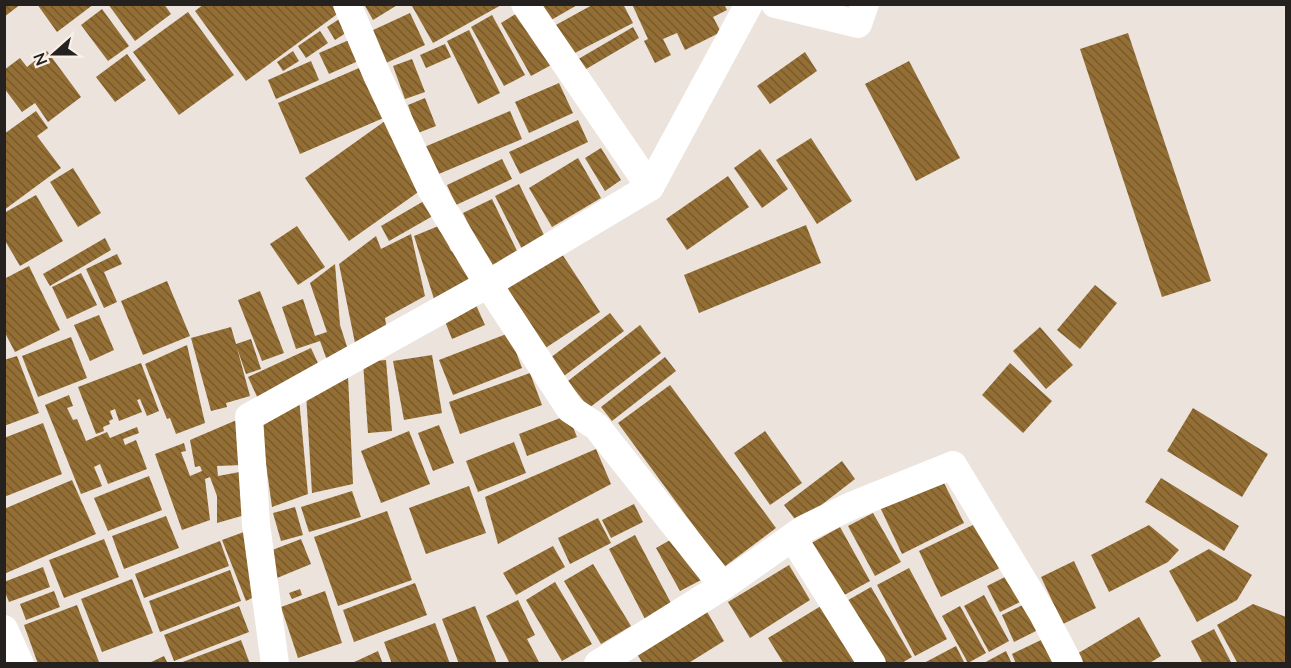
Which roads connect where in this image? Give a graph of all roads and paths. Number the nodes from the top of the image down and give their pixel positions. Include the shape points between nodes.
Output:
1 (348, 4) edge
2 (525, 4) edge
3 (749, 4) edge
4 (775, 4) edge
5 (865, 4) edge
6 (650, 187) junction
7 (488, 284) junction
8 (793, 538) junction
9 (723, 586) junction
10 (4, 628) edge
11 (20, 663) edge
12 (275, 663) edge
13 (598, 663) edge
14 (872, 663) edge
15 (1069, 663) edge

1 - 7 street via 431,189
2 - 6 street
3 - 6 street
4 - 5 street via 858,24
6 - 7 street
7 - 9 street via 570,409 597,427
7 - 12 street via 249,417 256,524
8 - 9 street
8 - 14 street
8 - 15 street via 851,506 952,465
9 - 13 street
10 - 11 street

